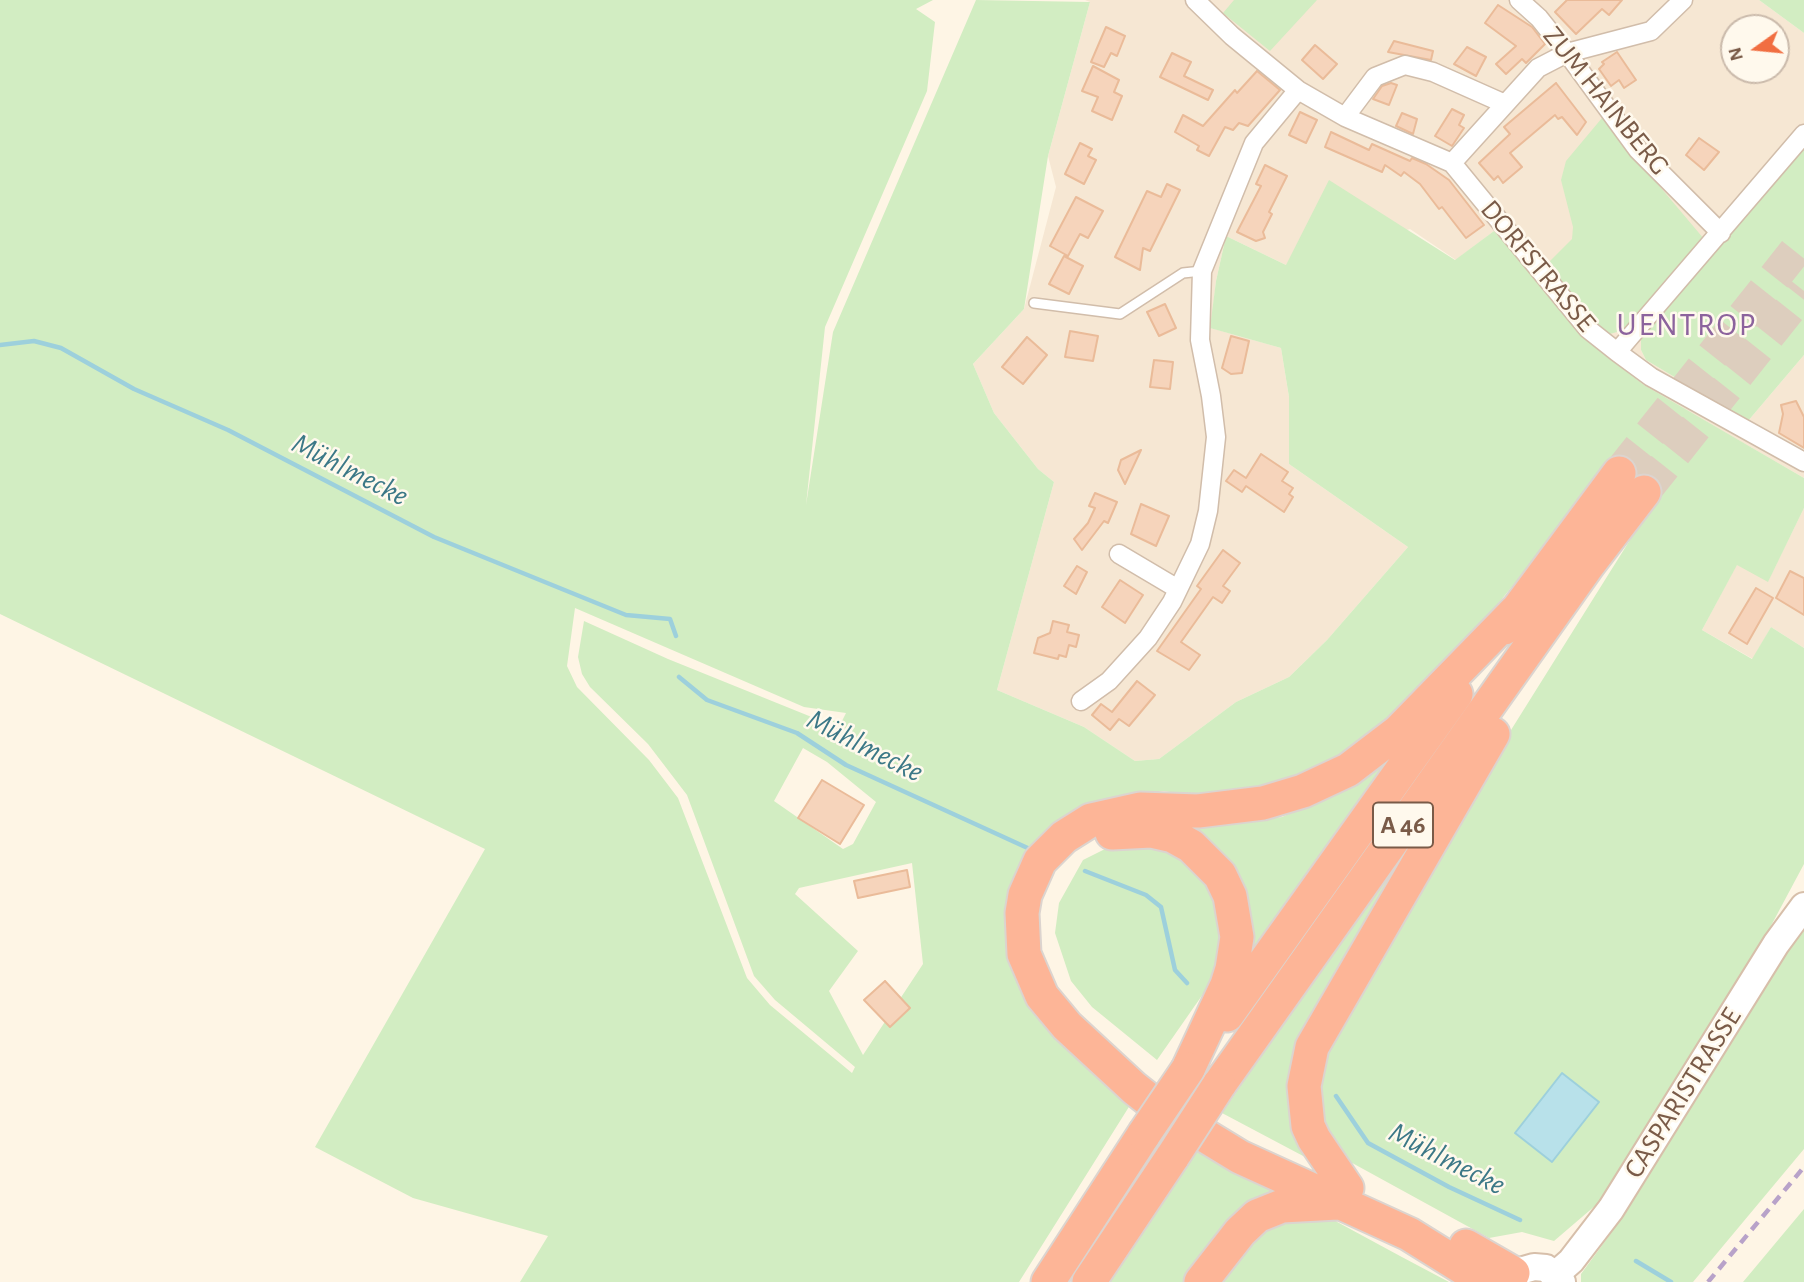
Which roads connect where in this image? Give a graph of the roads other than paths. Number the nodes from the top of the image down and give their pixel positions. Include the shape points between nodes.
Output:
1 (1195, 0) edge
2 (1519, 0) edge
3 (1683, 0) edge
4 (1567, 53) junction
5 (1298, 90) junction
6 (1505, 104) junction
7 (1345, 117) junction
8 (1804, 134) edge
9 (1452, 163) junction
10 (1721, 233) junction
11 (1202, 271) junction
12 (1034, 303) dead end
13 (1617, 352) junction
14 (1804, 462) edge
15 (1119, 554) dead end
16 (1588, 565) junction
17 (1178, 589) junction
18 (1516, 611) junction
19 (1081, 701) dead end
20 (1804, 906) edge
21 (1188, 1069) junction
22 (1345, 1195) junction
23 (1559, 1278) edge
24 (1501, 1279) edge
25 (1048, 1282) edge
26 (1089, 1282) edge
27 (1202, 1282) edge

1 - 5 street, DORFSTRASSE
2 - 4 street, ZUM HAINBERG
3 - 4 street via 1651,31
4 - 6 street via 1538,68
4 - 10 street, ZUM HAINBERG via 1638,150
5 - 7 street, DORFSTRASSE
5 - 11 street via 1254,143
6 - 7 street via 1433,72 1405,65 1375,77
6 - 9 street
7 - 9 street, DORFSTRASSE
8 - 10 street
9 - 13 street, DORFSTRASSE via 1588,329
10 - 13 street
11 - 12 lane via 1183,273 1120,314
11 - 17 street via 1200,340 1212,396 1214,458 1200,544
13 - 14 street, DORFSTRASSE via 1651,377
15 - 17 street
16 - 18 highway, A 46 via 1632,482
16 - 22 highway via 1312,1047 1304,1086 1308,1126
16 - 26 highway, A 46, bridge via 1219,1085
17 - 19 street via 1148,638 1109,681
18 - 21 highway, A 46
18 - 22 highway via 1399,731 1348,770 1262,803 1207,811 1140,809 1091,820 1049,849 1025,895 1021,935 1031,975 1042,996 1095,1054 1158,1107 1240,1157
20 - 23 main road, CASPARISTRASSE via 1611,1209
21 - 22 highway via 1232,969 1237,937 1230,896 1208,861 1173,836 1132,830 1097,838 1061,864 1039,916 1042,952 1064,995 1113,1047 1181,1098
21 - 25 highway, A 46, bridge
22 - 24 highway via 1420,1222
22 - 27 highway via 1282,1206 1257,1216
23 - 24 main road via 1546,1268 1534,1267

